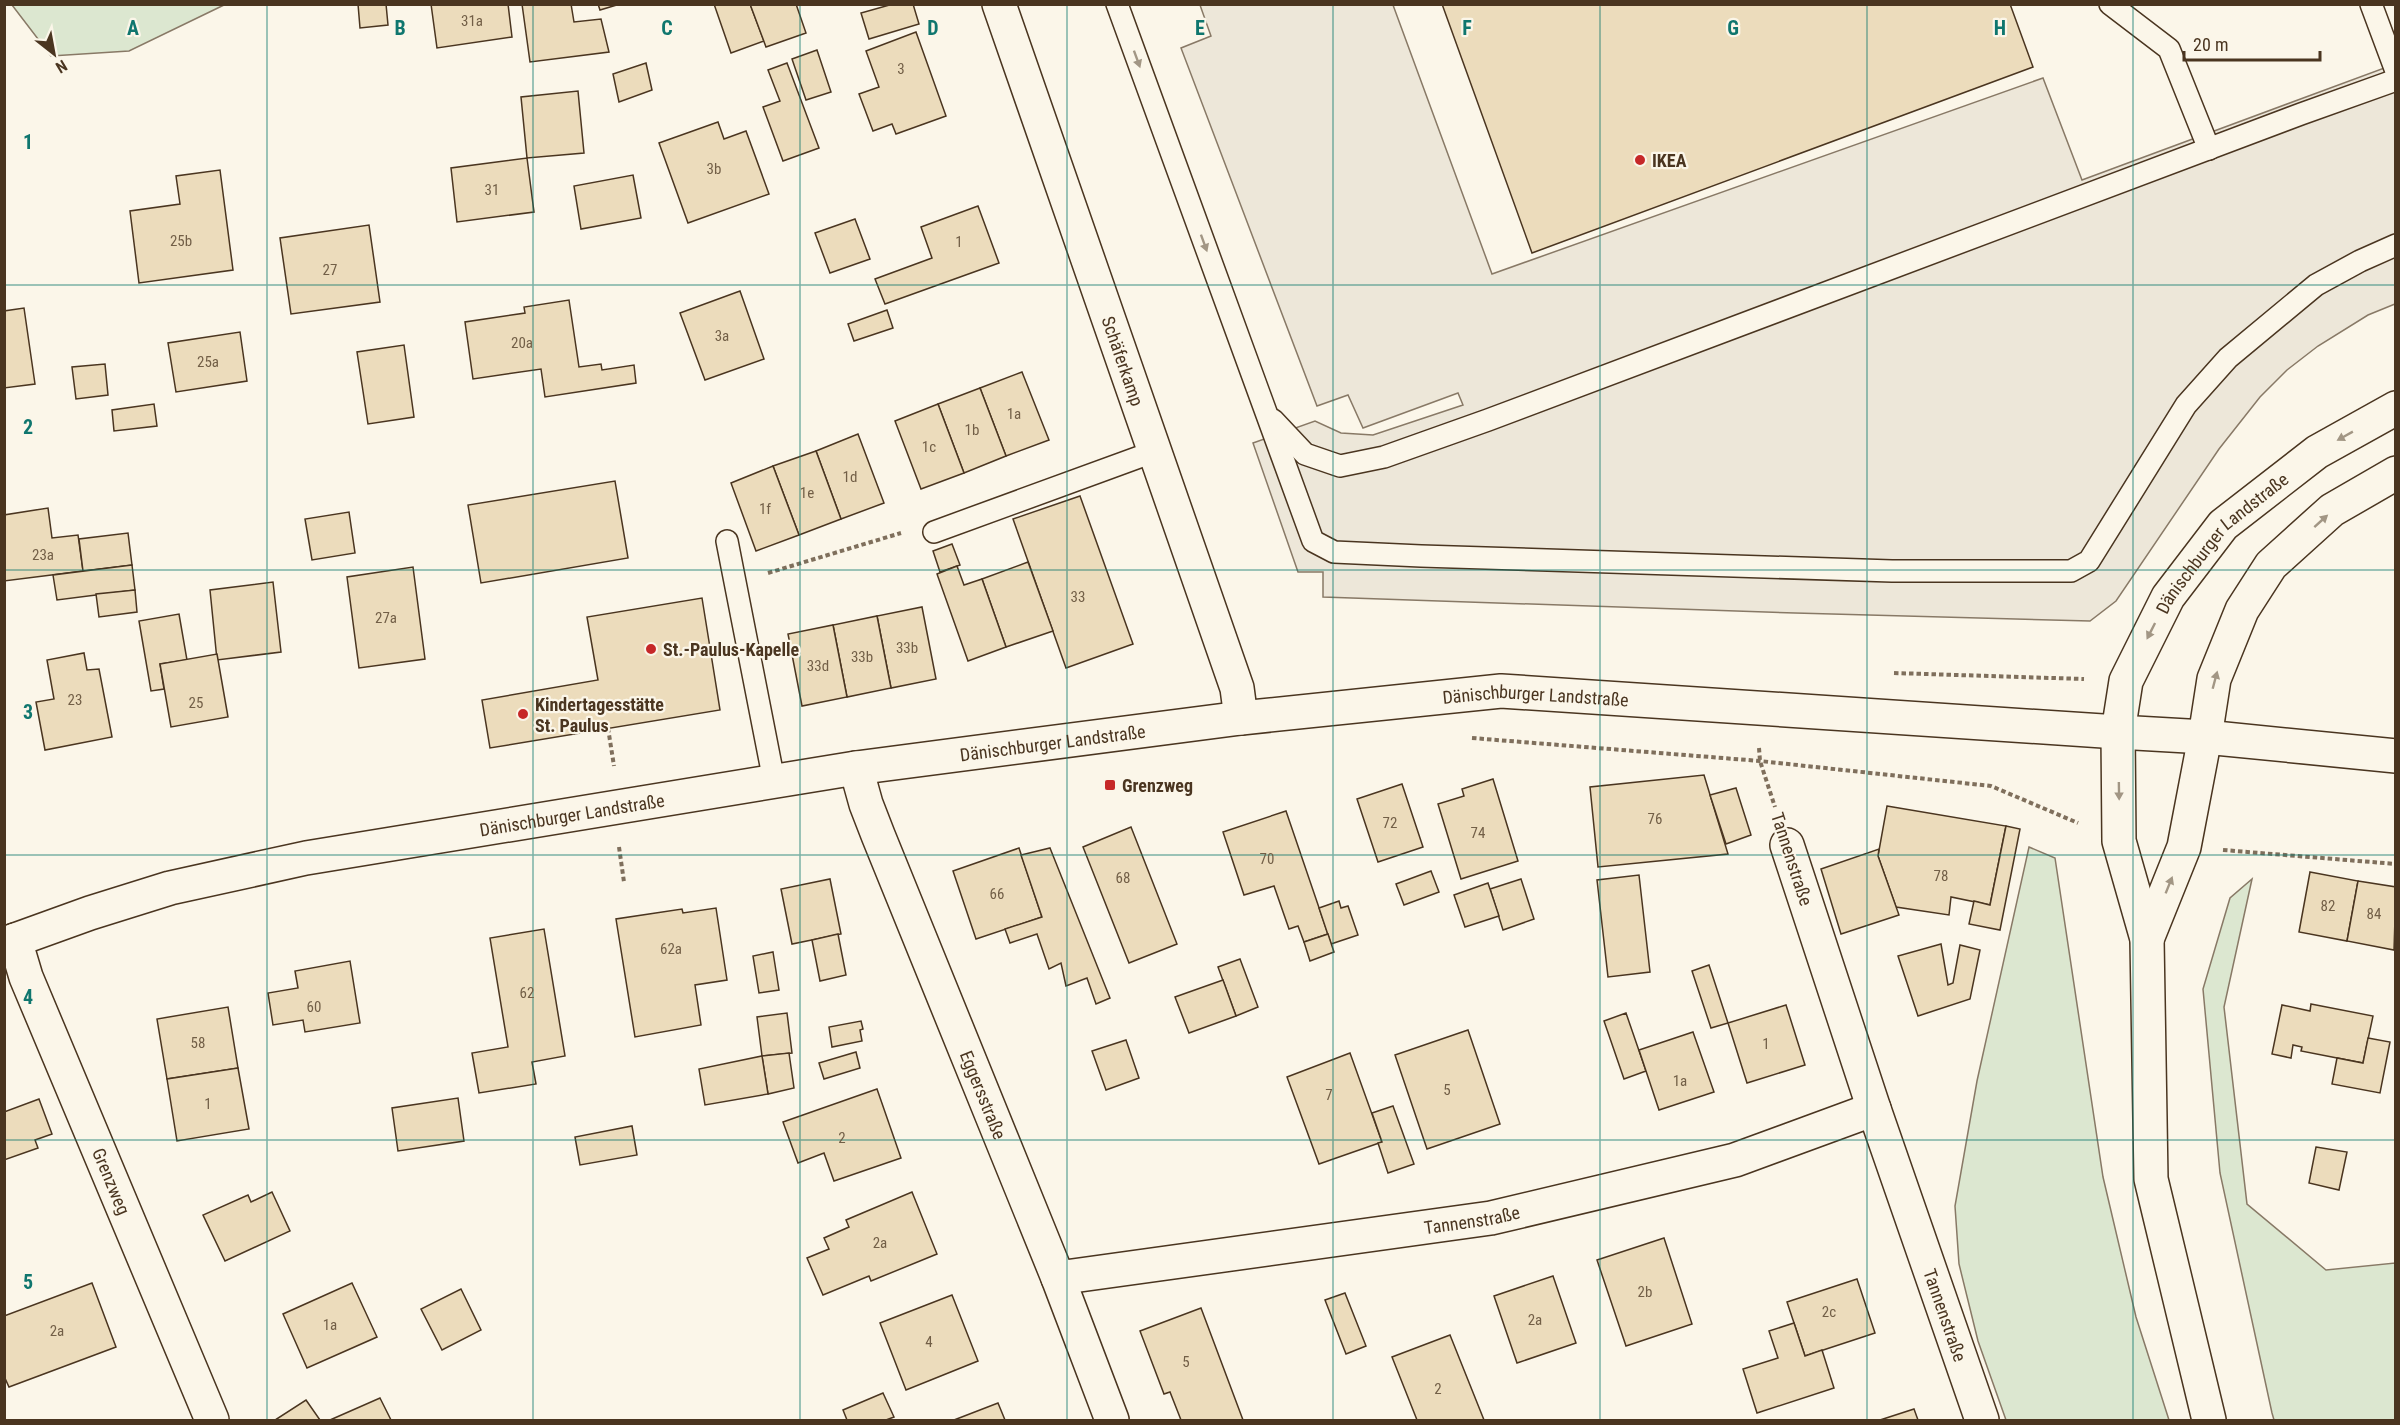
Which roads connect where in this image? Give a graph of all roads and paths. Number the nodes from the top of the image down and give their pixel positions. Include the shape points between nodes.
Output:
1 (999, 4) edge
2 (1117, 4) edge
3 (2110, 4) edge
4 (2371, 4) edge
5 (2396, 71) edge
6 (2396, 80) edge
7 (2209, 148) junction
8 (2396, 245) edge
9 (2396, 408) edge
10 (1266, 412) junction
11 (1153, 452) junction
12 (2396, 473) edge
13 (904, 532) dead end
14 (934, 532) dead end
15 (727, 540) dead end
16 (735, 583) junction
17 (1755, 709) junction
18 (1242, 718) junction
19 (2118, 732) junction
20 (1469, 737) dead end
21 (2205, 737) junction
22 (2396, 756) edge
23 (1760, 761) junction
24 (856, 768) junction
25 (774, 781) junction
26 (2119, 841) junction
27 (619, 844) dead end
28 (1787, 845) joint
29 (2184, 847) junction
30 (2396, 864) edge
31 (624, 882) dead end
32 (2147, 939) junction
33 (10, 942) edge
34 (1874, 1109) junction
35 (1058, 1278) junction
36 (212, 1420) edge
37 (1112, 1420) edge
38 (1982, 1420) edge
39 (2209, 1420) edge

1 - 11 main road, Schäferkamp
2 -> 10 lane
3 - 7 lane via 2169,49
4 - 5 lane
6 - 7 lane
7 - 10 lane via 1384,457 1340,466 1305,454
8 - 10 lane via 2316,285 2228,358 2186,405 2089,561 2071,571 1892,571 1334,552 1312,542
9 -> 19 main road, Dänischburger Landstraße via 2317,452 2223,525 2168,597 2126,681
11 - 14 lane
11 - 18 main road, Schäferkamp via 1237,688
21 -> 12 main road via 2214,679 2242,610 2271,565 2332,510
13 - 16 path
15 - 16 lane
16 - 25 lane
17 - 18 main road, Dänischburger Landstraße via 1501,692
17 - 19 main road, Dänischburger Landstraße
17 - 23 path, Tannenstraße
18 - 24 main road, Dänischburger Landstraße
19 - 21 main road, Dänischburger Landstraße
19 -> 26 main road
20 - 23 path
21 - 22 main road, Dänischburger Landstraße
21 - 29 main road
23 - 26 path via 1991,786
23 - 28 path, Tannenstraße
24 - 25 main road, Dänischburger Landstraße
24 - 35 main road, Eggersstraße via 878,835
25 - 33 main road, Dänischburger Landstraße via 306,858 170,888
26 - 32 main road
27 - 31 path
28 - 34 main road, Tannenstraße
29 - 30 path
32 -> 29 main road
32 - 39 main road via 2151,1179
33 - 36 main road, Grenzweg
34 - 35 main road, Tannenstraße via 1735,1160 1491,1218
34 - 38 main road, Tannenstraße
35 - 37 main road, Eggersstraße

